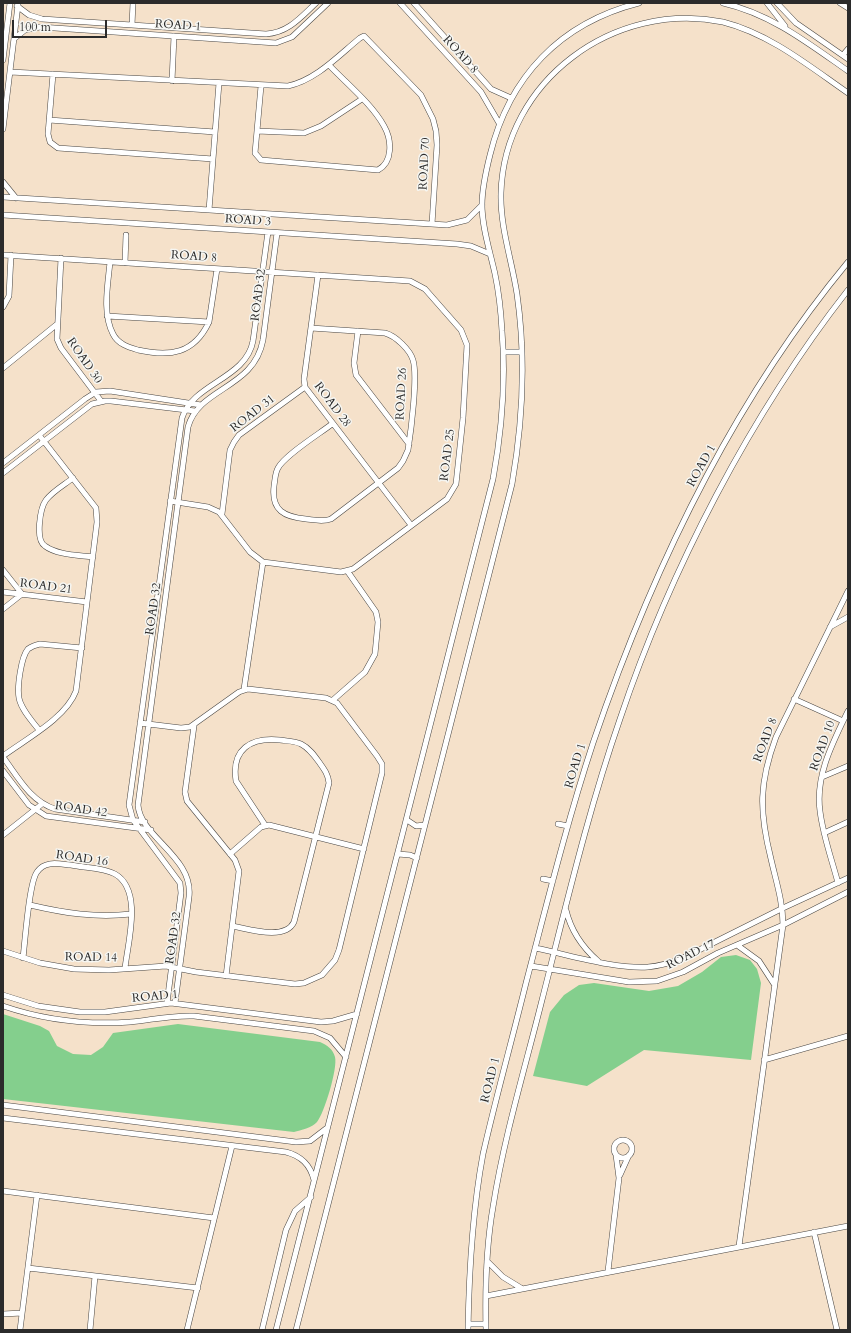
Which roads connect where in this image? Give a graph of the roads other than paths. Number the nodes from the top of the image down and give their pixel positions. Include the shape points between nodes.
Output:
1 (10, 3) edge
2 (134, 3) edge
3 (316, 3) edge
4 (328, 3) edge
5 (400, 3) edge
6 (414, 3) edge
7 (639, 3) edge
8 (723, 3) edge
9 (766, 3) edge
10 (777, 3) edge
11 (840, 3) edge
12 (18, 5) edge
13 (848, 8) edge
14 (132, 25) junction
15 (788, 30) junction
16 (174, 36) junction
17 (14, 38) junction
18 (848, 49) edge
19 (846, 57) edge
20 (3, 60) edge
21 (329, 65) junction
22 (848, 70) edge
23 (10, 72) junction
24 (53, 74) junction
25 (172, 81) junction
26 (218, 83) junction
27 (261, 86) junction
28 (848, 93) edge
29 (511, 98) junction
30 (362, 99) junction
31 (49, 120) junction
32 (499, 123) junction
33 (3, 129) edge
34 (215, 132) junction
35 (257, 132) junction
36 (213, 159) junction
37 (3, 182) edge
38 (3, 197) edge
39 (16, 198) junction
40 (482, 205) junction
41 (209, 210) junction
42 (3, 215) edge
43 (432, 224) junction
44 (268, 232) junction
45 (277, 232) junction
46 (126, 235) dead end
47 (3, 254) edge
48 (490, 254) junction
49 (11, 255) junction
50 (61, 258) junction
51 (110, 262) junction
52 (848, 262) edge
53 (124, 263) junction
54 (217, 269) junction
55 (262, 272) junction
56 (272, 273) junction
57 (318, 275) junction
58 (848, 290) edge
59 (3, 307) edge
60 (108, 316) junction
61 (209, 322) junction
62 (56, 325) junction
63 (311, 328) junction
64 (358, 331) junction
65 (504, 352) junction
66 (522, 352) junction
67 (3, 368) edge
68 (305, 387) junction
69 (95, 393) junction
70 (101, 401) junction
71 (190, 403) junction
72 (201, 405) junction
73 (185, 410) junction
74 (195, 411) junction
75 (332, 424) junction
76 (39, 435) junction
77 (44, 442) junction
78 (409, 444) junction
79 (3, 463) edge
80 (3, 473) edge
81 (72, 478) junction
82 (378, 483) junction
83 (170, 501) junction
84 (178, 503) junction
85 (222, 514) junction
86 (411, 525) junction
87 (93, 557) junction
88 (263, 562) junction
89 (3, 570) edge
90 (348, 572) junction
91 (848, 591) edge
92 (3, 592) edge
93 (22, 594) junction
94 (87, 602) junction
95 (3, 609) edge
96 (848, 617) edge
97 (829, 628) junction
98 (82, 648) junction
99 (244, 689) junction
100 (794, 699) junction
101 (333, 700) junction
102 (848, 711) edge
103 (843, 721) junction
104 (140, 723) junction
105 (148, 724) junction
106 (194, 726) junction
107 (39, 730) junction
108 (3, 756) edge
109 (848, 766) edge
110 (3, 771) edge
111 (822, 777) junction
112 (42, 804) junction
113 (35, 810) junction
114 (133, 820) junction
115 (407, 820) junction
116 (145, 822) junction
117 (848, 822) edge
118 (558, 824) dead end
119 (265, 825) junction
120 (424, 825) junction
121 (568, 826) junction
122 (138, 828) junction
123 (151, 830) junction
124 (824, 833) junction
125 (3, 835) edge
126 (316, 837) junction
127 (364, 849) junction
128 (230, 854) junction
129 (398, 854) junction
130 (416, 858) junction
131 (848, 878) edge
132 (543, 879) dead end
133 (553, 881) junction
134 (838, 883) junction
135 (848, 892) edge
136 (30, 906) junction
137 (566, 908) junction
138 (783, 908) junction
139 (131, 914) junction
140 (783, 925) junction
141 (232, 926) junction
142 (737, 945) junction
143 (535, 948) junction
144 (3, 951) edge
145 (554, 952) junction
146 (23, 958) junction
147 (599, 961) junction
148 (171, 966) junction
149 (530, 966) junction
150 (125, 968) junction
151 (180, 968) junction
152 (550, 969) junction
153 (226, 976) junction
154 (774, 984) junction
155 (3, 995) edge
156 (167, 1003) junction
157 (175, 1003) junction
158 (3, 1006) edge
159 (357, 1014) junction
160 (848, 1036) edge
161 (346, 1057) junction
162 (764, 1060) junction
163 (3, 1105) edge
164 (3, 1118) edge
165 (328, 1128) junction
166 (232, 1146) junction
167 (616, 1155) junction
168 (630, 1155) junction
169 (619, 1178) junction
170 (315, 1181) junction
171 (3, 1191) edge
172 (37, 1195) junction
173 (310, 1197) junction
174 (214, 1218) junction
175 (848, 1226) edge
176 (814, 1232) junction
177 (739, 1246) junction
178 (487, 1261) junction
179 (28, 1268) junction
180 (608, 1271) junction
181 (95, 1276) junction
182 (198, 1288) junction
183 (521, 1288) junction
184 (486, 1296) junction
185 (22, 1313) junction
186 (3, 1314) edge
187 (486, 1324) junction
188 (468, 1327) edge
189 (20, 1330) edge
190 (90, 1330) edge
191 (187, 1330) edge
192 (262, 1330) edge
193 (276, 1330) edge
194 (296, 1330) edge
195 (486, 1330) edge
196 (838, 1330) edge

1 - 20 street
2 - 14 street
3 - 14 street, ROAD 1 via 290,27 272,34
4 - 16 street, ROAD 1 via 292,37 282,42
5 - 32 street, ROAD 8 via 481,92
6 - 29 street, ROAD 8 via 491,89
7 - 29 street via 598,18 563,38 538,61
8 - 15 street via 747,10
9 - 15 street
10 - 19 street via 796,23
11 - 13 street
12 - 14 street, ROAD 1 via 29,15 42,19
12 - 17 street
15 - 22 street
16 - 17 street, ROAD 1 via 40,27 25,30
16 - 25 street
17 - 23 street
18 - 19 street
21 - 27 street via 295,85
21 - 30 street
21 - 43 street, ROAD 70 via 364,36 421,95 436,131
23 - 24 street
23 - 33 street
24 - 25 street
24 - 31 street
25 - 26 street
26 - 27 street
26 - 34 street
27 - 35 street
28 - 66 street via 760,36 742,28 703,18 664,18 634,24 591,41 572,54 555,69 529,102 512,138 503,176 502,211 517,294
29 - 32 street
30 - 35 street via 322,126 309,131 295,134
30 - 35 street via 380,119 388,137 389,159 383,168 378,170 264,162 255,153
31 - 34 street
31 - 36 street via 49,138 58,148
32 - 40 street via 488,164
34 - 36 street
36 - 41 street
37 - 39 street
38 - 39 street, ROAD 3
39 - 41 street, ROAD 3
40 - 43 street, ROAD 3 via 473,216 460,222
40 - 48 street
41 - 43 street, ROAD 3
42 - 44 street, ROAD 3
44 - 45 street, ROAD 3
44 - 55 street, ROAD 32
45 - 48 street, ROAD 3 via 457,244 471,246
45 - 56 street, ROAD 32
46 - 53 street
47 - 49 street, ROAD 8
48 - 65 street via 498,293
49 - 50 street, ROAD 8
49 - 59 street via 9,296
50 - 51 street, ROAD 8
50 - 62 street, ROAD 30
51 - 53 street, ROAD 8
51 - 60 street
52 - 121 street, ROAD 1 via 807,314 767,374 714,465 678,534 646,604 607,704
53 - 54 street, ROAD 8
54 - 55 street, ROAD 8
54 - 61 street
55 - 56 street, ROAD 25
55 - 71 street, ROAD 32 via 249,354 240,365
56 - 57 street, ROAD 25
56 - 72 street, ROAD 32 via 263,340 256,361 246,373
57 - 63 street, ROAD 28
57 - 86 street, ROAD 25 via 416,282 461,330 466,340 466,375 456,484 447,499
58 - 137 street via 786,377 761,418 718,494 679,572 620,716 594,799
60 - 61 street
60 - 61 street via 112,333 124,346 168,354 188,348 201,336
62 - 67 street
62 - 69 street, ROAD 30 via 61,348
63 - 64 street, ROAD 26
63 - 68 street, ROAD 28
64 - 78 street via 354,363 356,375
64 - 78 street, ROAD 26 via 389,334 395,337 411,356 414,369
65 - 66 street
65 - 115 street via 502,423 490,493
66 - 120 street via 521,419 510,494
68 - 75 street, ROAD 28
68 - 85 street, ROAD 31 via 234,442 230,450
69 - 70 street, ROAD 30
69 - 71 street via 110,391
69 - 76 street
70 - 73 street
70 - 77 street via 92,404
71 - 72 street
71 - 73 street, ROAD 32
72 - 74 street, ROAD 32
73 - 74 street
73 - 83 street, ROAD 32 via 180,426
74 - 84 street, ROAD 32 via 188,427
75 - 82 street, ROAD 28
75 - 82 street via 278,467 273,498 278,508 285,515 296,518 326,520
76 - 77 street
76 - 79 street
77 - 80 street
77 - 81 street
78 - 82 street, ROAD 26 via 401,464
81 - 87 street via 97,512
81 - 87 street via 44,503 39,537 41,544 50,550
82 - 86 street, ROAD 28
83 - 84 street
83 - 104 street, ROAD 32
84 - 85 street via 208,507
84 - 105 street, ROAD 32
85 - 88 street via 250,552
86 - 90 street, ROAD 25
87 - 94 street
88 - 90 street
88 - 99 street
89 - 93 street
90 - 101 street via 376,612 378,622 375,654 366,672
91 - 97 street, ROAD 8
92 - 93 street, ROAD 21
93 - 94 street, ROAD 21
93 - 95 street
94 - 98 street
96 - 97 street
97 - 100 street, ROAD 8
98 - 107 street via 73,700
98 - 107 street via 40,644 26,653 19,698
99 - 101 street via 253,688
99 - 106 street
100 - 103 street
100 - 138 street, ROAD 8 via 768,759 762,798 767,842
101 - 127 street, ROAD 14 via 382,764 382,777
102 - 103 street, ROAD 10
103 - 111 street, ROAD 10 via 830,748
104 - 105 street
104 - 114 street, ROAD 32 via 129,805
105 - 106 street via 181,728
105 - 116 street, ROAD 32 via 138,805 139,814
106 - 128 street via 187,801
107 - 108 street
108 - 112 street, ROAD 42 via 28,792
109 - 111 street
110 - 113 street, ROAD 42
111 - 124 street, ROAD 10 via 820,810
112 - 113 street
112 - 114 street, ROAD 42 via 55,809
113 - 122 street, ROAD 42 via 53,817
113 - 125 street
114 - 116 street, ROAD 42
114 - 122 street, ROAD 32
115 - 120 street via 416,826
115 - 129 street
116 - 123 street, ROAD 32
117 - 124 street
118 - 121 street
119 - 126 street
119 - 126 street via 236,781 238,758 246,746 257,740 292,741 309,750 324,767 329,778 329,788
119 - 128 street
120 - 130 street
121 - 133 street, ROAD 1
122 - 123 street, ROAD 42
122 - 148 street, ROAD 32 via 176,874 180,883
123 - 151 street, ROAD 32 via 189,880
124 - 134 street, ROAD 10
126 - 127 street
126 - 141 street via 293,925 277,933
127 - 153 street, ROAD 14 via 339,950 329,968 314,980 295,984
128 - 141 street via 239,871
129 - 130 street via 410,854
129 - 159 street
130 - 194 street
131 - 134 street, ROAD 17
132 - 133 street
133 - 143 street, ROAD 1
134 - 138 street, ROAD 17
135 - 140 street, ROAD 17
136 - 139 street via 93,917
136 - 139 street, ROAD 16 via 33,878 38,870 56,863 115,874 131,895
136 - 146 street, ROAD 16
137 - 145 street
137 - 147 street via 574,932 589,953
138 - 140 street, ROAD 8
138 - 147 street, ROAD 17 via 686,957 665,964 632,967
139 - 150 street, ROAD 16
140 - 142 street, ROAD 17
140 - 154 street, ROAD 8
141 - 153 street
142 - 152 street, ROAD 17 via 683,972 656,981 629,982
142 - 154 street via 759,961
143 - 145 street, ROAD 17
143 - 149 street, ROAD 1
144 - 146 street, ROAD 14
145 - 147 street, ROAD 17
145 - 152 street
146 - 150 street, ROAD 14 via 74,969
148 - 150 street, ROAD 14
148 - 151 street, ROAD 14
148 - 156 street, ROAD 32
149 - 152 street, ROAD 17
149 - 188 street, ROAD 1 via 478,1182 470,1254
151 - 153 street, ROAD 14
151 - 157 street, ROAD 32
152 - 178 street via 505,1145 493,1207
154 - 162 street, ROAD 8
155 - 156 street, ROAD 1 via 38,1006 80,1012 105,1012
156 - 157 street, ROAD 1
157 - 159 street, ROAD 1 via 320,1022
158 - 161 street, ROAD 1 via 72,1022 116,1023 194,1016 314,1032 330,1038
159 - 161 street
160 - 162 street
161 - 165 street
162 - 177 street, ROAD 8
163 - 165 street via 296,1142 310,1140
164 - 166 street
165 - 170 street
166 - 170 street via 294,1154 308,1165
166 - 174 street
167 - 168 street via 623,1158
167 - 168 street via 616,1144 626,1141 632,1148
167 - 169 street
168 - 169 street
169 - 180 street
170 - 173 street
171 - 172 street
172 - 174 street
172 - 179 street
173 - 192 street via 295,1211 288,1225
173 - 193 street
174 - 182 street
175 - 176 street
176 - 177 street
176 - 196 street
177 - 180 street
178 - 183 street
178 - 184 street
179 - 181 street
179 - 185 street
180 - 183 street
181 - 182 street
181 - 190 street
182 - 191 street
183 - 184 street
184 - 187 street
185 - 186 street
185 - 189 street
187 - 188 street
187 - 195 street

